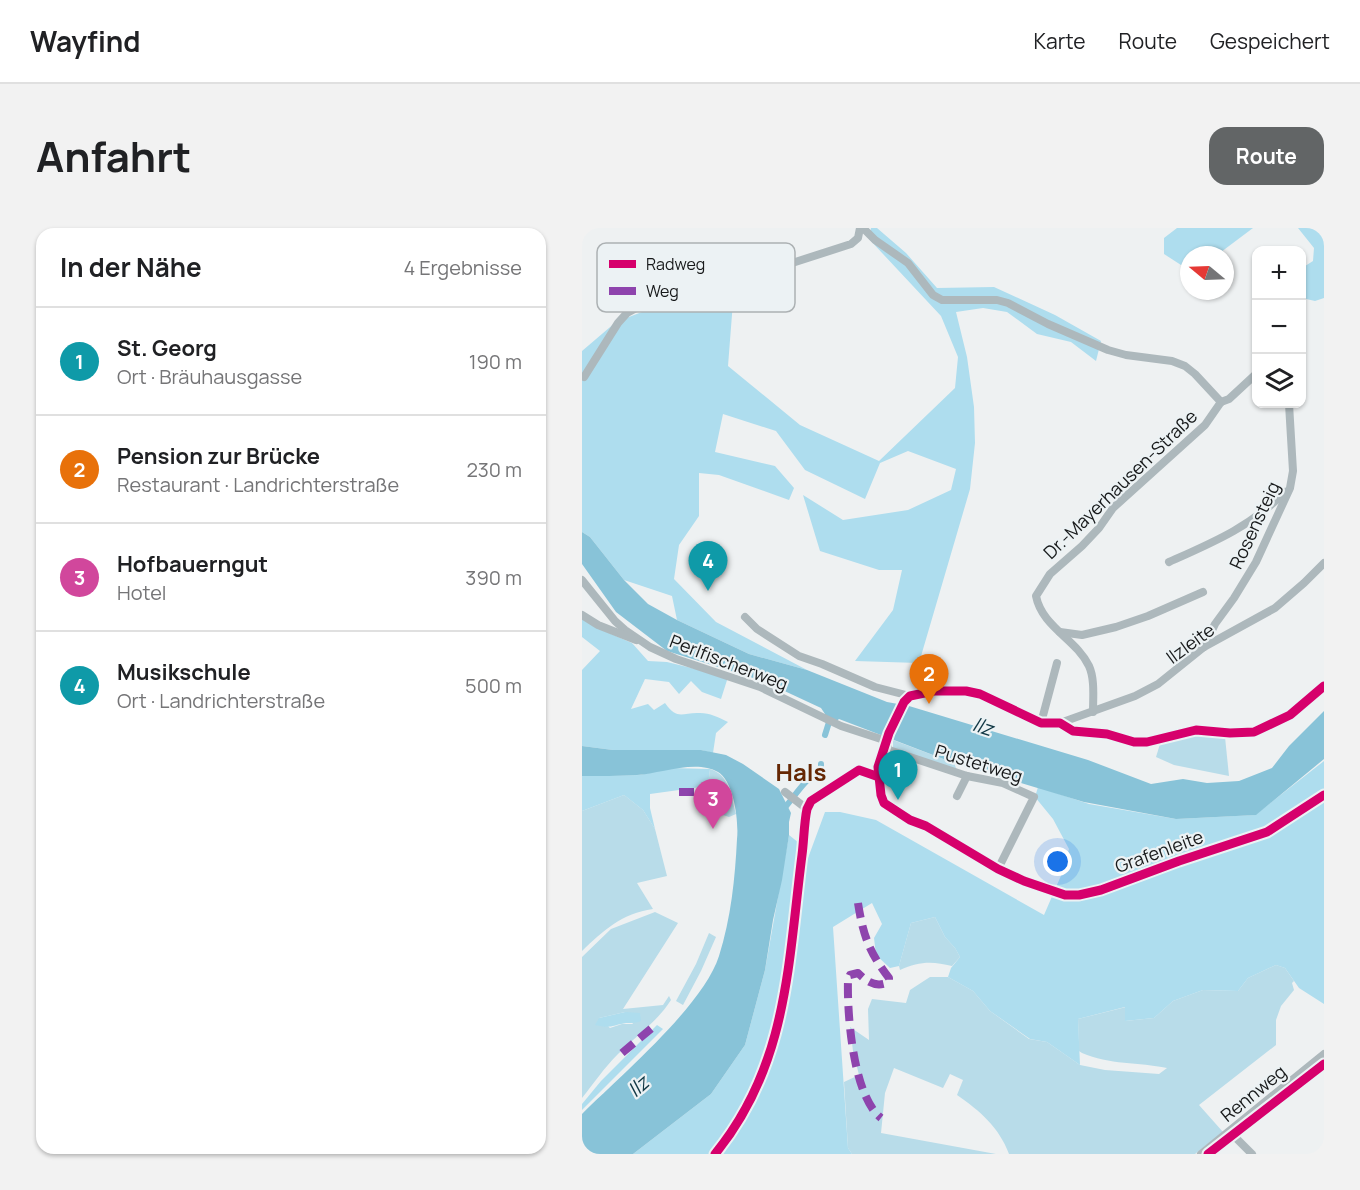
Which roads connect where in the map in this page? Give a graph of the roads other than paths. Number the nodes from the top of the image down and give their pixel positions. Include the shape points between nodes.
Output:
1 (861, 228) edge
2 (795, 262) edge
3 (629, 312) edge
4 (584, 377) dead end
5 (1252, 378) edge
6 (1221, 402) junction
7 (1289, 408) edge
8 (1290, 488) junction
9 (1169, 562) dead end
10 (1324, 563) edge
11 (582, 580) edge
12 (1203, 592) dead end
13 (582, 615) edge
14 (745, 617) dead end
15 (1059, 632) junction
16 (643, 642) junction
17 (1204, 647) junction
18 (1057, 663) dead end
19 (1324, 686) edge
20 (907, 699) junction
21 (1094, 712) junction
22 (1041, 723) junction
23 (1060, 723) junction
24 (887, 741) junction
25 (967, 776) junction
26 (879, 777) junction
27 (788, 793) dead end
28 (1324, 795) edge
29 (957, 796) dead end
30 (807, 809) junction
31 (998, 869) junction
32 (1324, 1054) edge
33 (1230, 1132) junction
34 (715, 1154) edge
35 (1201, 1154) edge
36 (1252, 1154) edge

1 - 2 street via 851,244
1 - 6 street via 908,263 933,295 942,300 997,300 1108,350 1172,361 1195,374
3 - 4 street
5 - 6 street
6 - 15 street, Dr.-Mayerhausen-Straße via 1204,425 1113,508 1082,546 1050,574 1036,596 1046,618
7 - 8 street, Rosensteig via 1293,471
8 - 9 street via 1236,531
8 - 17 street, Rosensteig via 1256,562
10 - 17 street, Ilzleite via 1275,608
11 - 16 street, Perlfischerweg via 615,621
12 - 15 street via 1116,627 1082,635
13 - 16 street via 619,635
14 - 20 street via 756,629 799,656
15 - 21 street, Dr.-Mayerhausen-Straße via 1090,668
16 - 24 street, Perlfischerweg via 676,659 760,687 835,724
17 - 21 street, Ilzleite via 1158,684
18 - 22 street
19 - 23 street via 1290,715 1254,732 1196,729 1134,742 1107,734 1073,731
20 - 22 street via 934,692 966,691
20 - 24 street
21 - 23 street, Ilzleite
22 - 23 street
24 - 25 street, Pustetweg via 889,750
24 - 26 street via 878,767
25 - 29 street
25 - 31 street, Pustetweg via 1003,783 1034,797
26 - 30 street via 859,770 811,801
26 - 31 street, Grafenleite via 884,803
27 - 30 street
28 - 31 street, Grafenleite via 1267,832 1101,890 1065,895
30 - 34 street via 779,1026 759,1084
32 - 33 street, Rennweg
33 - 35 street, Rennweg
33 - 36 street

